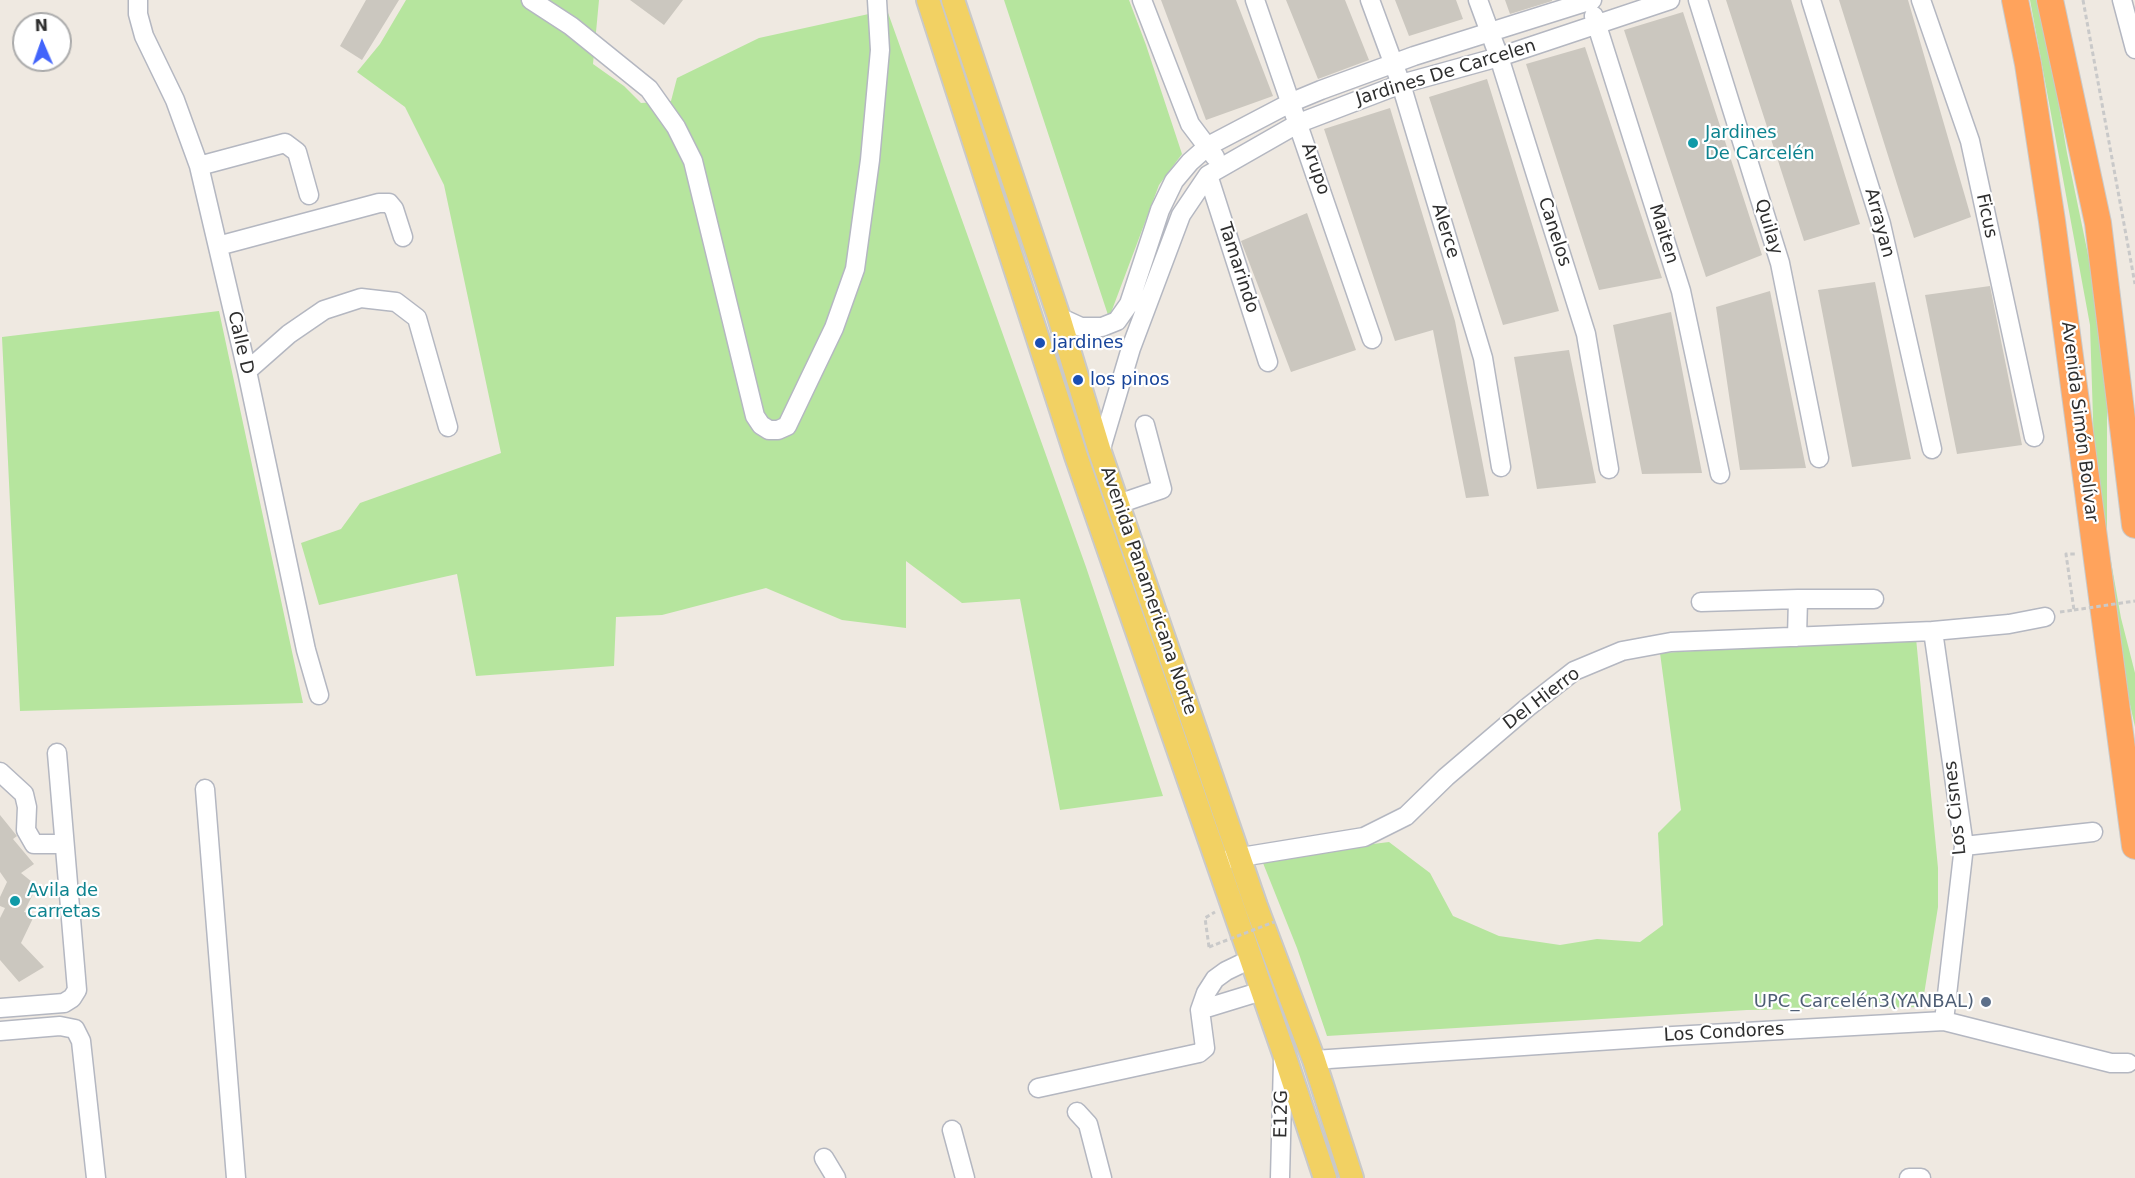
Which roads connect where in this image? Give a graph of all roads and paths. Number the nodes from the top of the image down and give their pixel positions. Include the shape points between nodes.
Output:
1 (138, 0) edge
2 (531, 0) edge
3 (877, 0) edge
4 (928, 0) edge
5 (953, 0) edge
6 (1142, 0) edge
7 (1255, 0) edge
8 (1370, 0) edge
9 (1478, 0) edge
10 (1589, 0) edge
11 (1670, 0) edge
12 (1698, 0) edge
13 (1811, 0) edge
14 (1921, 0) edge
15 (2015, 0) edge
16 (2050, 0) edge
17 (2084, 0) edge
18 (2122, 0) edge
19 (1597, 26) junction
20 (1490, 32) junction
21 (2135, 48) edge
22 (1498, 57) junction
23 (1394, 63) junction
24 (1401, 84) junction
25 (1292, 102) junction
26 (1299, 123) junction
27 (1208, 146) junction
28 (199, 166) junction
29 (1214, 170) junction
30 (309, 195) dead end
31 (403, 237) dead end
32 (218, 246) junction
33 (2135, 284) edge
34 (1059, 317) junction
35 (1372, 339) dead end
36 (1268, 362) dead end
37 (247, 371) junction
38 (1145, 425) dead end
39 (448, 427) dead end
40 (2034, 437) dead end
41 (1932, 449) dead end
42 (1100, 452) junction
43 (1819, 458) dead end
44 (1501, 467) dead end
45 (1609, 469) dead end
46 (1720, 474) dead end
47 (1118, 504) junction
48 (2135, 525) edge
49 (2071, 588) dead end
50 (1798, 599) junction
51 (1874, 599) dead end
52 (2135, 601) edge
53 (1701, 602) dead end
54 (2074, 610) junction
55 (2050, 615) joint
56 (1933, 632) junction
57 (1797, 637) junction
58 (319, 694) dead end
59 (57, 753) dead end
60 (0, 772) edge
61 (205, 789) dead end
62 (2093, 832) dead end
63 (64, 844) junction
64 (1964, 846) junction
65 (2135, 846) edge
66 (1241, 857) junction
67 (1217, 860) junction
68 (1205, 918) dead end
69 (1274, 922) dead end
70 (1251, 959) junction
71 (1262, 991) junction
72 (72, 998) junction
73 (0, 1008) edge
74 (1200, 1010) junction
75 (1944, 1021) junction
76 (75, 1029) junction
77 (0, 1031) edge
78 (1283, 1051) junction
79 (1314, 1060) junction
80 (2128, 1063) dead end
81 (1038, 1088) dead end
82 (1077, 1112) dead end
83 (952, 1130) dead end
84 (824, 1158) dead end
85 (96, 1178) edge
86 (236, 1178) edge
87 (836, 1178) edge
88 (965, 1178) edge
89 (1102, 1178) edge
90 (1280, 1178) edge
91 (1325, 1178) edge
92 (1352, 1178) edge
93 (1909, 1178) edge
94 (1914, 1178) edge
95 (1920, 1178) edge

1 - 28 street, Calle D via 144,36 175,99
2 - 3 street via 571,26 649,89 676,127 693,161 755,416 769,430 787,426 834,328 855,270 880,50
4 - 67 main road, Avenida Panamericana Norte via 1076,456
5 - 34 main road, Avenida Panamericana Norte
6 - 27 street, Tamarindo via 1190,124
7 - 25 street, Arupo
8 - 23 street, Alerce
9 - 20 street, Canelos
10 - 19 street, Maiten
10 - 20 street, Jardines De Carcelen
11 - 19 street, Jardines De Carcelen
12 - 43 street, Quilay via 1780,263
13 - 41 street, Arrayan via 1881,224
14 - 40 street, Ficus via 1970,141
15 - 65 highway, Avenida Simón Bolívar via 2052,221
16 - 48 highway via 2098,223
17 - 33 path
18 - 21 street
19 - 22 street, Jardines De Carcelen
19 - 46 street, Maiten via 1681,291
20 - 22 street, Canelos
20 - 23 street, Jardines De Carcelen
22 - 24 street, Jardines De Carcelen
22 - 45 street, Canelos via 1586,333
23 - 24 street, Alerce
23 - 25 street, Jardines De Carcelen
24 - 26 street, Jardines De Carcelen
24 - 44 street, Alerce via 1483,358
25 - 26 street, Arupo
25 - 27 street, Jardines De Carcelen
26 - 29 street, Jardines De Carcelen
26 - 35 street, Arupo
27 - 29 street, Tamarindo
27 - 34 street, Jardines De Carcelen via 1174,181 1160,210 1129,304 1118,321 1102,327 1081,327
28 - 30 street via 285,143 297,152
28 - 32 street, Calle D
29 - 36 street, Tamarindo
29 - 42 street, Jardines De Carcelen via 1181,215 1131,348
31 - 32 street via 394,209 379,203
32 - 37 street, Calle D
34 - 42 main road, Avenida Panamericana Norte
37 - 39 street via 324,310 361,298 396,302 417,318
37 - 58 street, Calle D via 306,650
38 - 47 street via 1162,489
42 - 47 main road, Avenida Panamericana Norte
47 - 66 main road, Avenida Panamericana Norte
49 - 54 path
50 - 51 street
50 - 53 street
50 - 57 street
52 - 54 path, bridge
54 - 55 path
55 - 56 street, Del Hierro via 2009,624
56 - 57 street, Del Hierro
56 - 64 street, Los Cisnes
57 - 66 street, Del Hierro via 1671,642 1622,651 1574,671 1446,777 1406,816 1364,837
59 - 63 street
60 - 63 street via 24,794 26,830 34,844
61 - 86 street
62 - 64 street
63 - 72 street via 78,979
64 - 75 street, Los Cisnes
66 - 67 street, Del Hierro
66 - 79 main road, Avenida Panamericana Norte
67 - 70 main road, Avenida Panamericana Norte
68 - 69 path, bridge via 1209,947
70 - 71 main road, Avenida Panamericana Norte
70 - 74 street via 1215,979
71 - 74 street
71 - 78 main road, Avenida Panamericana Norte
72 - 73 street via 64,1003
72 - 76 street
74 - 81 street via 1205,1048 1199,1053
75 - 79 street, Los Condores
75 - 80 street, Los Condores via 2111,1063
76 - 77 street via 60,1026
76 - 85 street via 81,1041
78 - 90 street, E12G
78 - 91 main road, Avenida Panamericana Norte
79 - 92 main road, Avenida Panamericana Norte
82 - 89 street via 1088,1124
83 - 88 street
84 - 87 street
93 - 94 street
94 - 95 street

